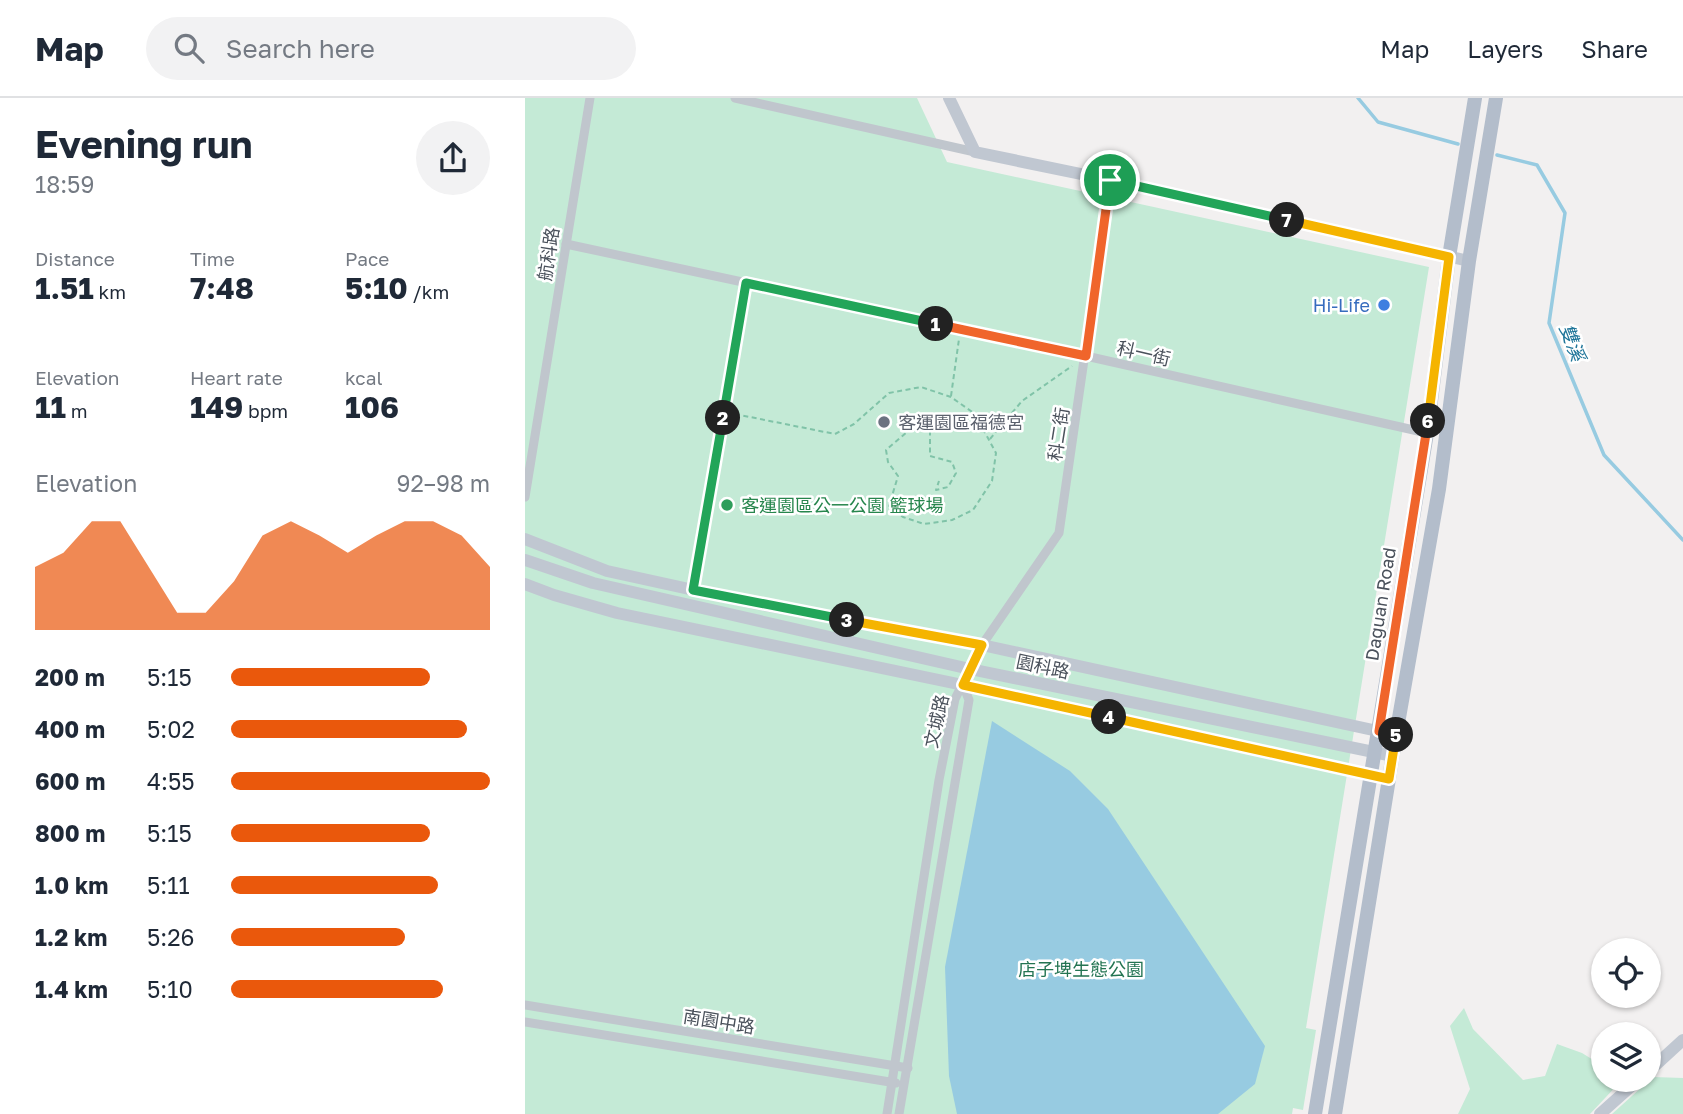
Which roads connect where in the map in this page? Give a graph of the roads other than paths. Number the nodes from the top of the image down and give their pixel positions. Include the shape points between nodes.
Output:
1 (590, 98) edge
2 (735, 98) edge
3 (949, 98) edge
4 (1475, 98) edge
5 (1496, 98) edge
6 (975, 152) junction
7 (1110, 180) junction
8 (566, 244) junction
9 (1449, 257) junction
10 (1469, 261) junction
11 (746, 283) junction
12 (1086, 356) junction
13 (1427, 433) junction
14 (525, 497) edge
15 (525, 539) edge
16 (525, 560) edge
17 (525, 584) edge
18 (693, 590) junction
19 (982, 645) junction
20 (969, 668) junction
21 (963, 685) junction
22 (1379, 731) junction
23 (1396, 735) junction
24 (1375, 753) junction
25 (1393, 756) junction
26 (1371, 775) junction
27 (1389, 779) junction
28 (525, 1005) edge
29 (525, 1022) edge
30 (1683, 1040) edge
31 (1661, 1060) edge
32 (894, 1066) junction
33 (908, 1069) junction
34 (892, 1083) junction
35 (904, 1085) junction
36 (1625, 1092) edge
37 (887, 1114) edge
38 (899, 1114) edge
39 (1315, 1114) edge
40 (1335, 1114) edge
41 (1600, 1114) edge

1 - 8 street, 航科路
2 - 6 street
3 - 6 street
4 - 9 main road, Daguan Road
5 - 10 main road
6 - 7 street
7 - 9 street
7 - 12 street, 科二街
8 - 11 street, 科一街
8 - 14 street, 航科路
9 - 10 street
9 - 13 main road, Daguan Road
10 - 23 main road via 1439,489
11 - 12 street, 科一街
11 - 18 street
12 - 13 street, 科一街
12 - 19 street, 科二街 via 1059,533
13 - 22 main road, Daguan Road
15 - 18 street via 607,571
16 - 20 street, 園科路 via 593,583
17 - 21 street via 617,613
18 - 19 street
19 - 20 street, 科二街
19 - 22 street
20 - 21 street, 科二街
20 - 24 street, 園科路
21 - 26 street
21 - 32 street, 文城路 via 955,699 939,780
21 - 33 street, 文城路 via 969,700
22 - 23 street
22 - 24 main road, Daguan Road
23 - 25 main road
24 - 25 street, 園科路
24 - 26 main road, Daguan Road
25 - 27 main road
26 - 27 street
26 - 39 main road, Daguan Road
27 - 40 main road
28 - 32 street, 南園中路
29 - 34 street, 南園中路
30 - 31 street
32 - 33 street, 南園中路
32 - 34 street, 文城路
33 - 35 street, 文城路
34 - 35 street, 南園中路
34 - 37 street, 文城路
35 - 38 street, 文城路
36 - 41 street

